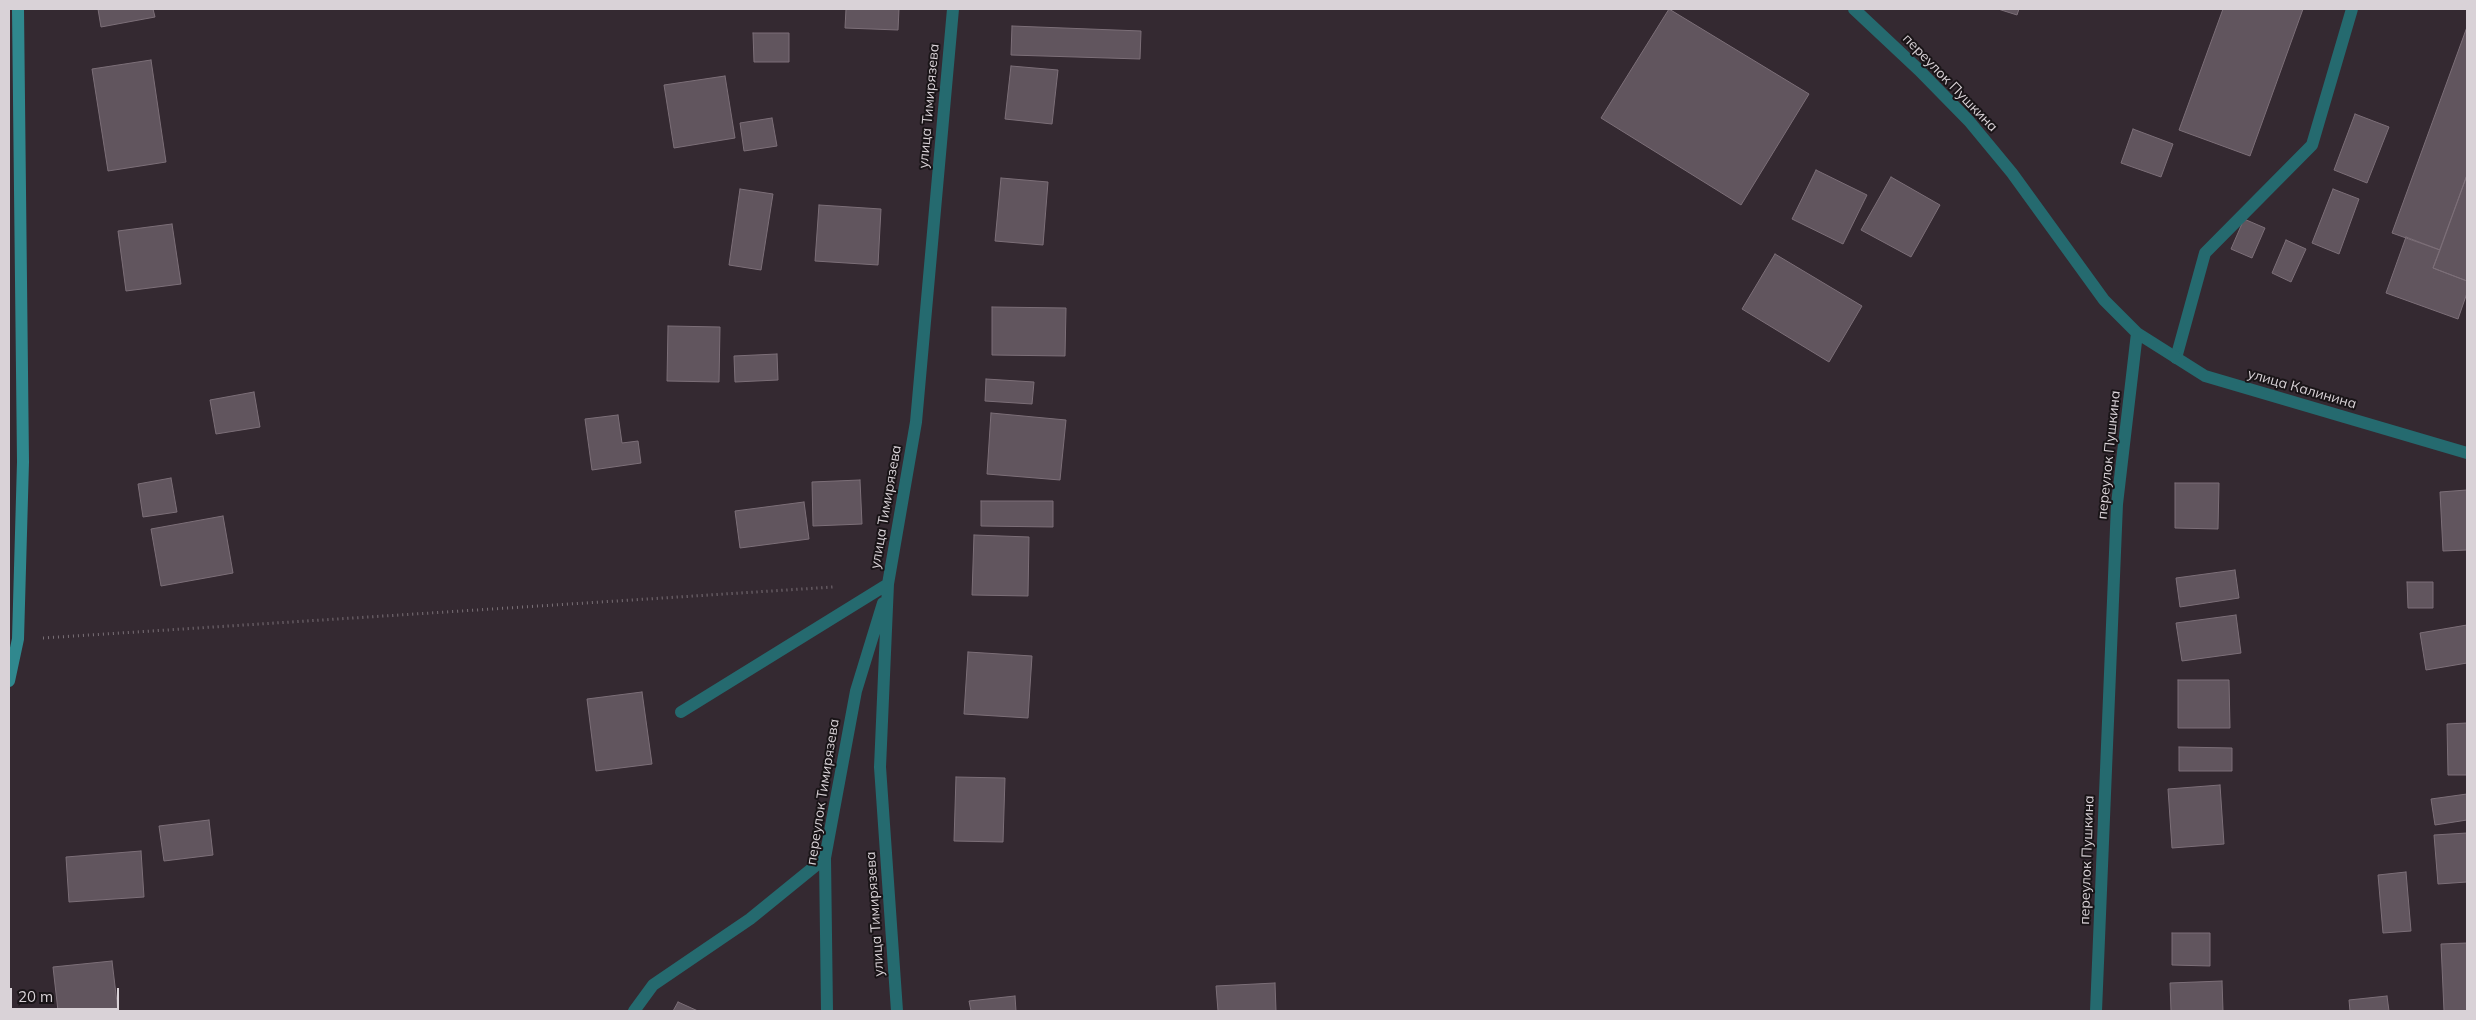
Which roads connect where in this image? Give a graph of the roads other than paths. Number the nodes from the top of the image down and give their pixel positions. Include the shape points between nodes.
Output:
1 (18, 9) edge
2 (953, 9) edge
3 (1854, 9) edge
4 (2352, 9) edge
5 (2137, 333) junction
6 (2176, 358) junction
7 (2467, 453) edge
8 (888, 584) junction
9 (9, 681) edge
10 (681, 712) dead end
11 (825, 858) junction
12 (634, 1011) edge
13 (827, 1011) edge
14 (897, 1011) edge
15 (2096, 1011) edge

1 - 9 main road via 24,462 18,639
2 - 8 street, улица Тимирязева via 916,422
3 - 5 street, переулок Пушкина via 1969,121 2012,173 2104,300
4 - 6 street via 2312,144 2205,253
5 - 6 street, улица Калинина
5 - 15 street, переулок Пушкина via 2117,504
6 - 7 street, улица Калинина via 2205,376
8 - 10 street
8 - 11 street, переулок Тимирязева via 856,691
8 - 14 street, улица Тимирязева via 880,768
11 - 12 street via 750,919 653,985
11 - 13 street, переулок Тимирязева

